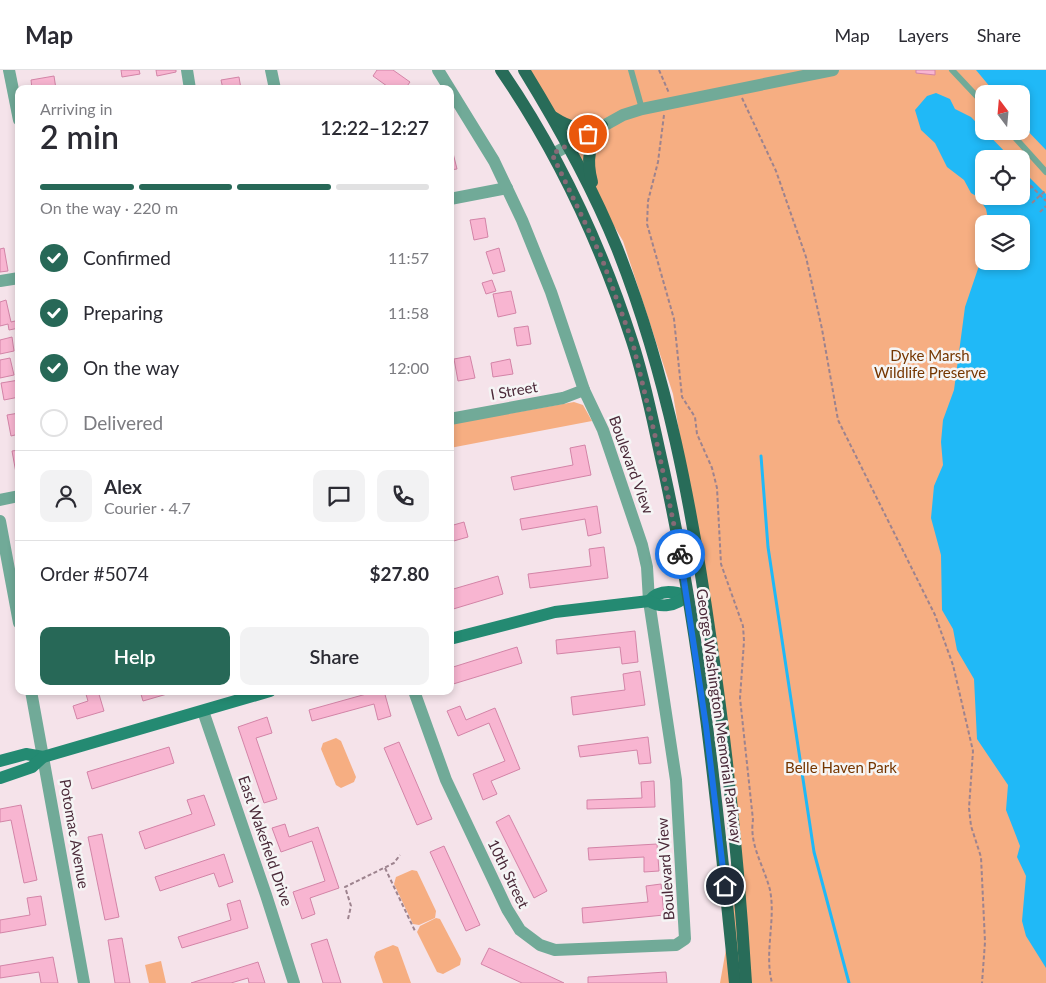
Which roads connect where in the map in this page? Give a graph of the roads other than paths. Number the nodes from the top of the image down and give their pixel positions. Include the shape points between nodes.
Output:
1 (9, 70) edge
2 (187, 70) edge
3 (271, 70) edge
4 (438, 70) edge
5 (501, 70) edge
6 (524, 70) edge
7 (631, 70) edge
8 (833, 70) edge
9 (952, 70) edge
10 (189, 85) edge
11 (274, 85) edge
12 (448, 85) edge
13 (454, 94) edge
14 (975, 94) edge
15 (15, 100) edge
16 (642, 109) junction
17 (552, 116) junction
18 (602, 126) junction
19 (1017, 140) edge
20 (568, 146) junction
21 (552, 154) junction
22 (1046, 172) edge
23 (507, 188) junction
24 (454, 198) edge
25 (598, 205) junction
26 (15, 279) edge
27 (0, 281) edge
28 (584, 390) junction
29 (454, 418) edge
30 (15, 497) edge
31 (0, 500) edge
32 (0, 521) edge
33 (2, 539) edge
34 (702, 572) junction
35 (687, 596) junction
36 (649, 601) junction
37 (15, 603) edge
38 (710, 633) junction
39 (454, 638) edge
40 (32, 695) edge
41 (257, 695) edge
42 (415, 695) edge
43 (203, 711) junction
44 (43, 758) junction
45 (0, 761) edge
46 (0, 778) edge
47 (664, 945) joint
48 (84, 983) edge
49 (294, 983) edge
50 (735, 983) edge
51 (746, 983) edge

1 - 15 street
2 - 10 street
3 - 11 street
4 - 12 street, Boulevard View
5 - 21 main road, George Washington Memorial Parkway
6 - 17 main road, George Washington Memorial Parkway
7 - 16 lane
8 - 16 street
9 - 14 lane
13 - 23 street, Boulevard View via 476,128
16 - 18 street
17 - 18 main road via 578,129
17 - 20 main road, George Washington Memorial Parkway
18 - 20 street
18 - 25 main road via 588,156
19 - 22 lane
20 - 21 street
20 - 25 main road, George Washington Memorial Parkway
21 - 35 main road, George Washington Memorial Parkway via 601,256 633,344 673,514
23 - 24 street
23 - 28 street, Boulevard View via 538,258
25 - 34 main road, George Washington Memorial Parkway via 630,284 663,384
26 - 27 street
28 - 29 street, I Street via 563,398
28 - 36 street, Boulevard View via 602,430 642,544
30 - 31 street
32 - 33 street
33 - 37 street
34 - 35 main road via 697,585
34 - 38 main road, George Washington Memorial Parkway
35 - 36 main road via 675,592 658,594
35 - 38 main road via 698,603
35 - 50 main road, George Washington Memorial Parkway via 710,760
36 - 39 main road via 555,612
36 - 47 street, Boulevard View via 676,780 686,929 685,939 680,944
38 - 51 main road, George Washington Memorial Parkway via 730,785
40 - 44 street, Potomac Avenue
41 - 43 main road
42 - 47 street, 10th Street via 453,796 520,930 540,945 555,950
43 - 44 main road
43 - 49 street, East Wakefield Drive
44 - 45 main road via 26,754
44 - 46 main road via 32,767
44 - 48 street, Potomac Avenue

